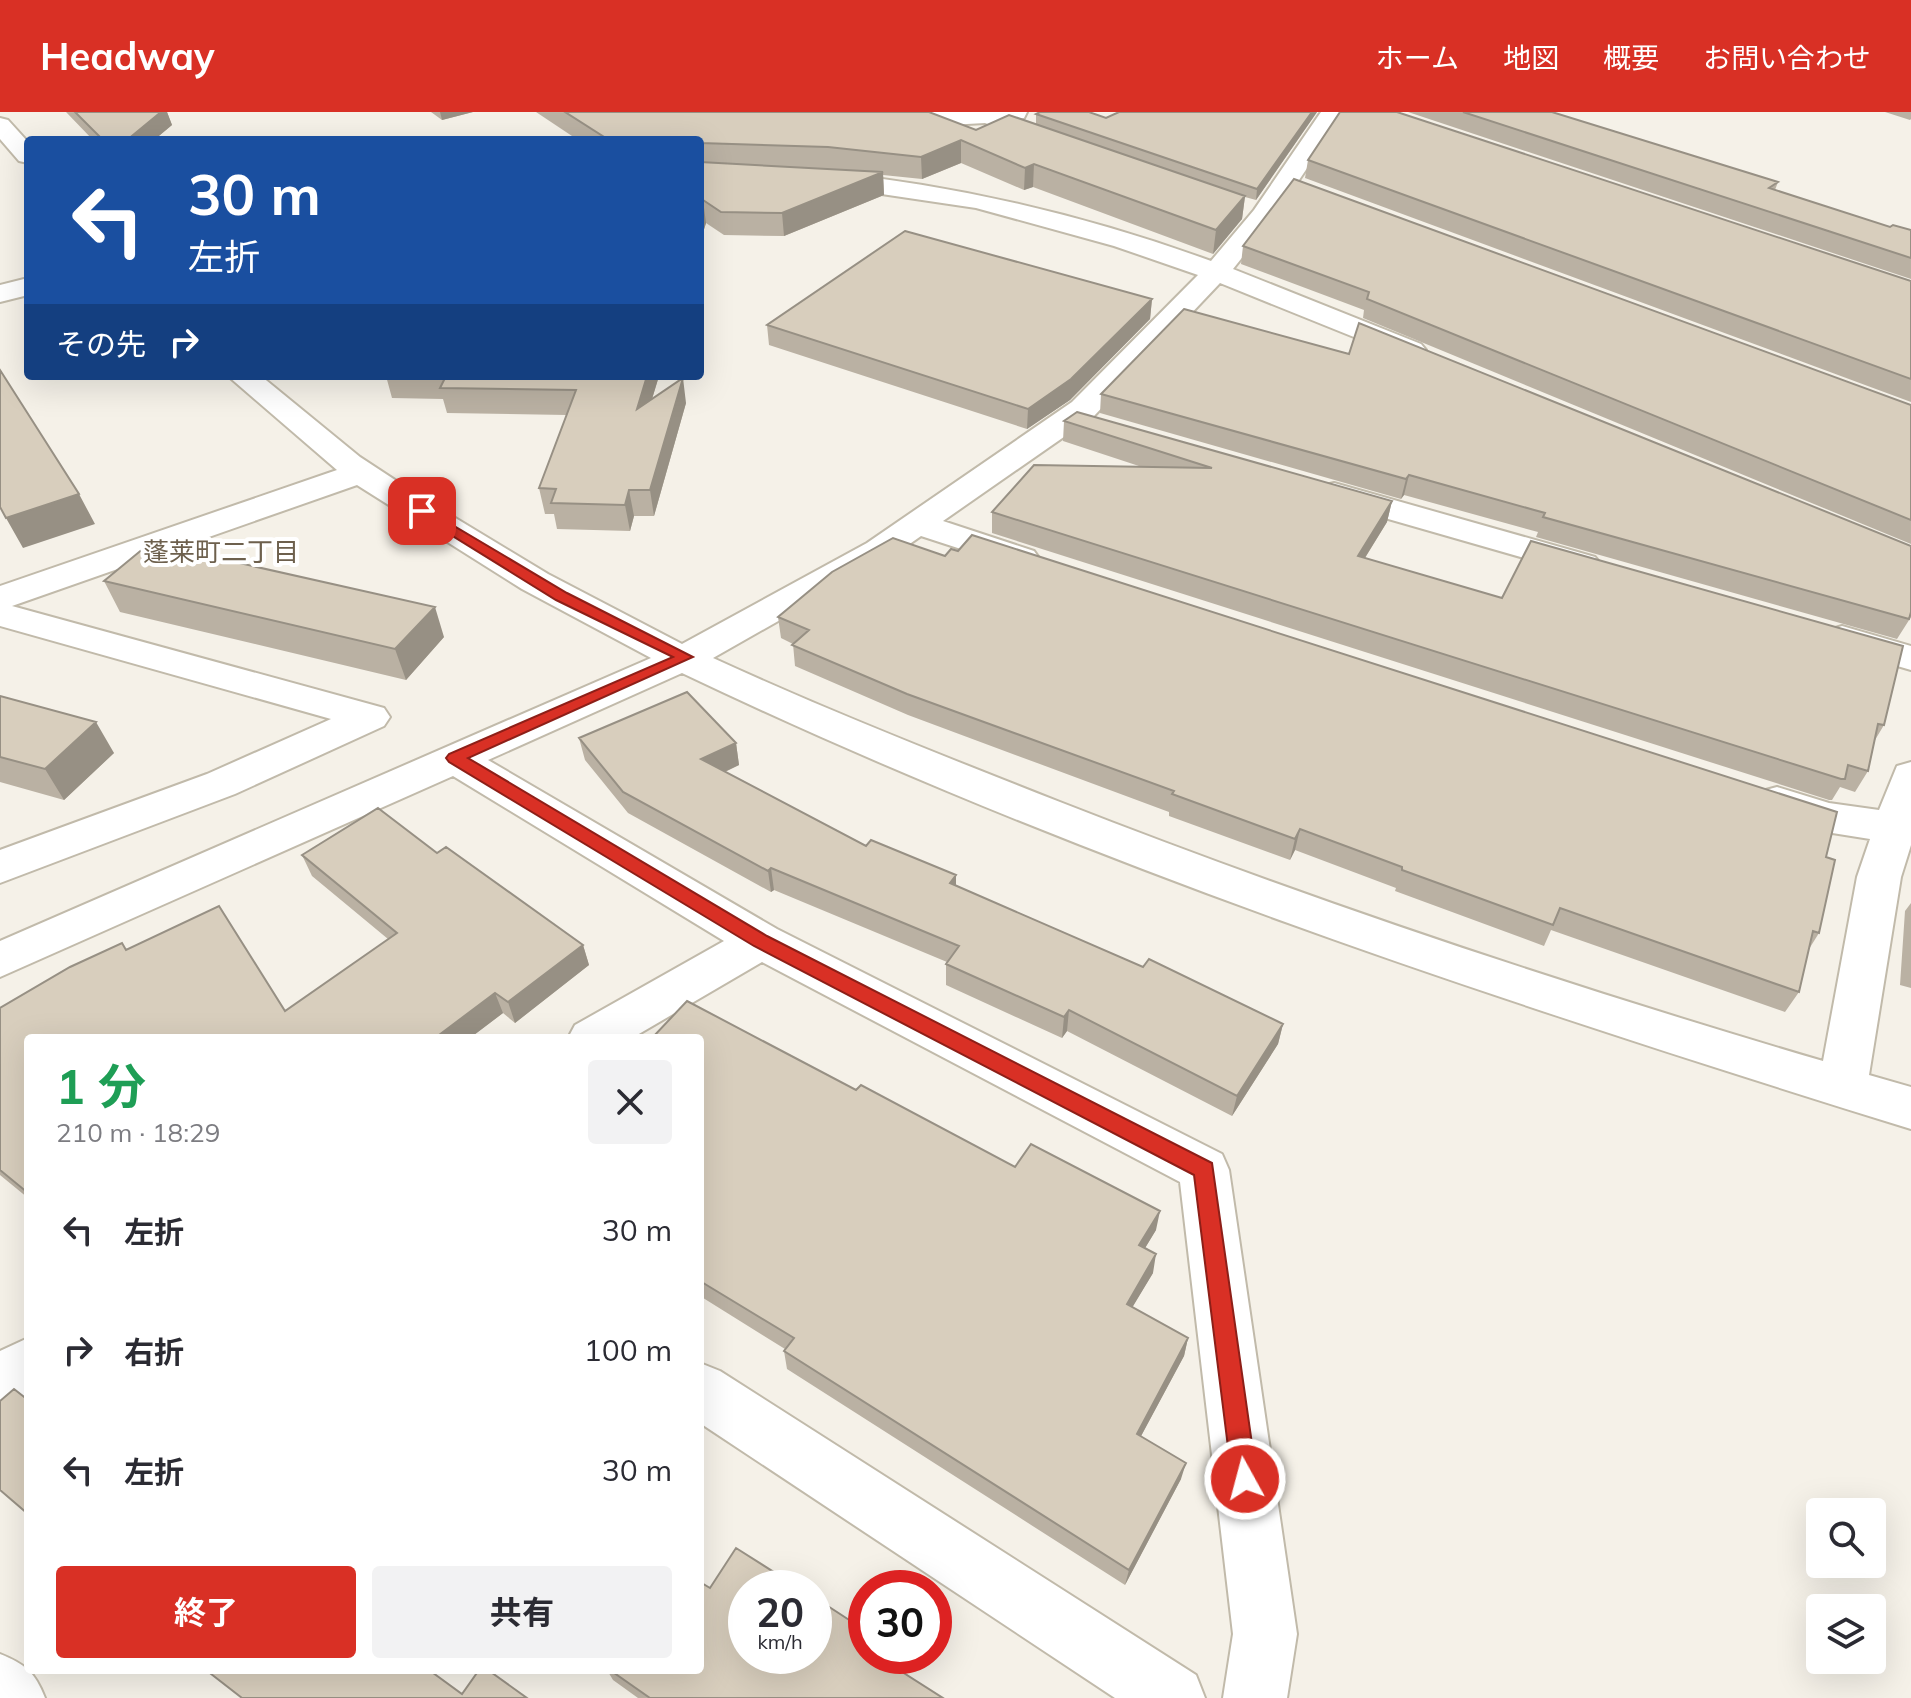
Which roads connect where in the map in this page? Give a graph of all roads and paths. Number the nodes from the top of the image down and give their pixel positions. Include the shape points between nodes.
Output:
1 (821, 112) edge
2 (1027, 112) edge
3 (1333, 112) edge
4 (989, 116) junction
5 (0, 125) edge
6 (24, 152) edge
7 (1083, 152) edge
8 (800, 178) edge
9 (1286, 183) junction
10 (1315, 194) edge
11 (1233, 205) edge
12 (1263, 215) junction
13 (1217, 271) junction
14 (24, 287) edge
15 (0, 294) edge
16 (1443, 364) edge
17 (248, 380) edge
18 (1070, 418) junction
19 (1116, 431) edge
20 (361, 473) junction
21 (1299, 483) edge
22 (917, 524) junction
23 (1053, 568) edge
24 (1620, 575) edge
25 (3, 595) edge
26 (1804, 627) edge
27 (686, 657) junction
28 (1911, 658) edge
29 (454, 758) junction
30 (1911, 776) edge
31 (1750, 793) edge
32 (1902, 828) edge
33 (0, 867) edge
34 (761, 941) junction
35 (0, 960) edge
36 (599, 1034) edge
37 (1842, 1088) junction
38 (1911, 1108) edge
39 (24, 1367) edge
40 (0, 1382) edge
41 (704, 1393) edge
42 (0, 1686) edge
43 (13, 1698) edge
44 (1173, 1698) edge
45 (1255, 1698) edge

1 - 4 street via 897,122
2 - 4 street
3 - 9 street
4 - 7 street
5 - 6 street
8 - 13 street via 938,192 998,205 1096,230
9 - 10 street
9 - 12 street
11 - 12 street
12 - 13 street
13 - 16 street
13 - 18 street
14 - 15 street
17 - 20 street
18 - 19 street
18 - 22 street
20 - 25 street
20 - 27 street via 561,597
21 - 24 street
22 - 23 street
22 - 27 street
25 - 33 street via 370,717 221,784
26 - 28 street
27 - 29 street
27 - 37 street via 879,746 1131,848 1436,958
29 - 34 street
29 - 35 street
30 - 32 street
31 - 32 street via 1826,817
32 - 37 street via 1879,877
34 - 36 street
34 - 45 street via 1204,1170 1265,1634
37 - 38 street
39 - 40 street
41 - 44 street
42 - 43 street

